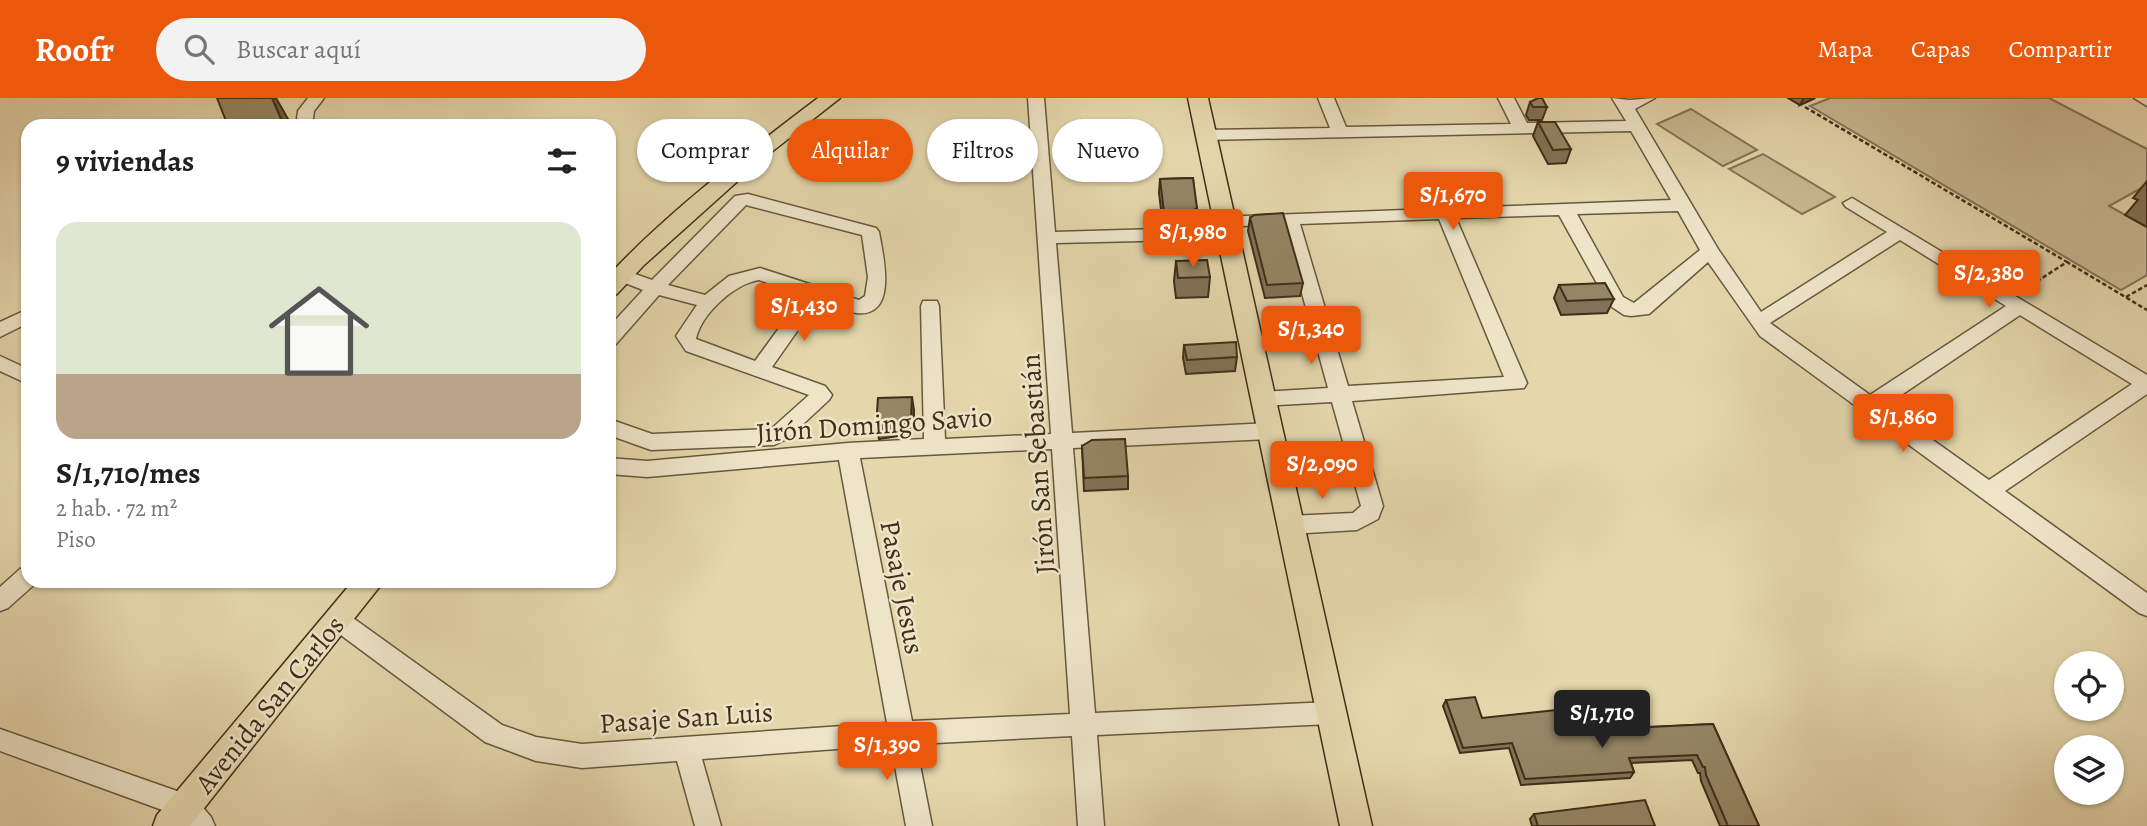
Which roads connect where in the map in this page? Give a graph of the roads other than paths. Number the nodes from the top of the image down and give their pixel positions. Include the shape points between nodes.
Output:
1 (316, 98) edge
2 (830, 98) edge
3 (1036, 98) edge
4 (1198, 98) edge
5 (1326, 98) edge
6 (1506, 98) edge
7 (1647, 98) edge
8 (2142, 98) edge
9 (2147, 101) edge
10 (1623, 103) edge
11 (305, 119) edge
12 (1635, 126) junction
13 (1522, 129) junction
14 (1340, 133) junction
15 (1205, 135) junction
16 (1852, 203) dead end
17 (1682, 205) junction
18 (1565, 209) junction
19 (1445, 213) junction
20 (1290, 218) junction
21 (1224, 227) junction
22 (1899, 233) junction
23 (1048, 238) junction
24 (1710, 251) junction
25 (616, 281) edge
26 (616, 282) edge
27 (654, 288) junction
28 (815, 292) junction
29 (708, 302) junction
30 (2014, 303) junction
31 (930, 306) dead end
32 (21, 319) edge
33 (1758, 322) junction
34 (0, 330) edge
35 (616, 331) edge
36 (0, 363) edge
37 (760, 370) junction
38 (21, 374) edge
39 (2147, 384) edge
40 (1340, 394) junction
41 (1262, 399) junction
42 (1871, 405) junction
43 (616, 430) edge
44 (1270, 431) junction
45 (1063, 441) junction
46 (935, 447) junction
47 (848, 451) junction
48 (616, 467) edge
49 (1989, 491) junction
50 (1290, 525) junction
51 (21, 582) edge
52 (364, 588) edge
53 (0, 601) edge
54 (2147, 606) edge
55 (338, 620) junction
56 (1331, 713) junction
57 (1083, 725) junction
58 (900, 733) junction
59 (687, 749) junction
60 (5, 750) edge
61 (185, 819) edge
62 (708, 826) edge
63 (919, 826) edge
64 (1091, 826) edge
65 (1356, 826) edge

1 - 11 street
2 - 25 main road via 753,157
3 - 23 street, Jirón San Sebastián
4 - 15 main road
5 - 14 street
6 - 13 street
7 - 10 street
8 - 9 street
10 - 12 street
12 - 13 street
12 - 17 street
13 - 14 street
14 - 15 street
15 - 21 main road
16 - 22 street
17 - 18 street
17 - 24 street
18 - 19 street
18 - 24 street via 1616,301 1631,310 1642,309
19 - 20 street
19 - 40 street via 1517,383
20 - 21 street
20 - 40 street
21 - 23 street
21 - 41 main road
22 - 30 street
22 - 33 street
23 - 45 street, Jirón San Sebastián
24 - 33 street
26 - 27 street
27 - 28 street via 737,202 748,199 870,232 878,288 872,302 858,307
27 - 29 street
27 - 35 street
28 - 29 street via 749,274 732,281
28 - 37 street
29 - 37 street via 686,336 688,342
30 - 39 street
30 - 42 street
31 - 46 street
32 - 34 street
33 - 42 street
36 - 38 street
37 - 43 street via 822,394 774,437 650,442
39 - 49 street
40 - 41 street
40 - 50 street via 1372,506 1370,513 1357,521
41 - 44 main road
42 - 49 street
44 - 45 street, Jirón Domingo Savio
44 - 50 main road
45 - 46 street, Jirón Domingo Savio
45 - 57 street, Jirón San Sebastián
46 - 47 street, Jirón Domingo Savio
47 - 48 street, Jirón Domingo Savio via 647,469
47 - 58 street, Pasaje Jesus
49 - 54 street
50 - 56 main road
51 - 53 street
52 - 55 main road, Avenida San Carlos
55 - 59 street, Pasaje San Luis via 494,734 536,749 582,757
55 - 61 main road, Avenida San Carlos
56 - 57 street, Pasaje San Luis
56 - 65 main road
57 - 58 street, Pasaje San Luis
57 - 64 street, Jirón San Sebastián
58 - 59 street, Pasaje San Luis
58 - 63 street, Pasaje Jesus
59 - 62 street
60 - 61 street

